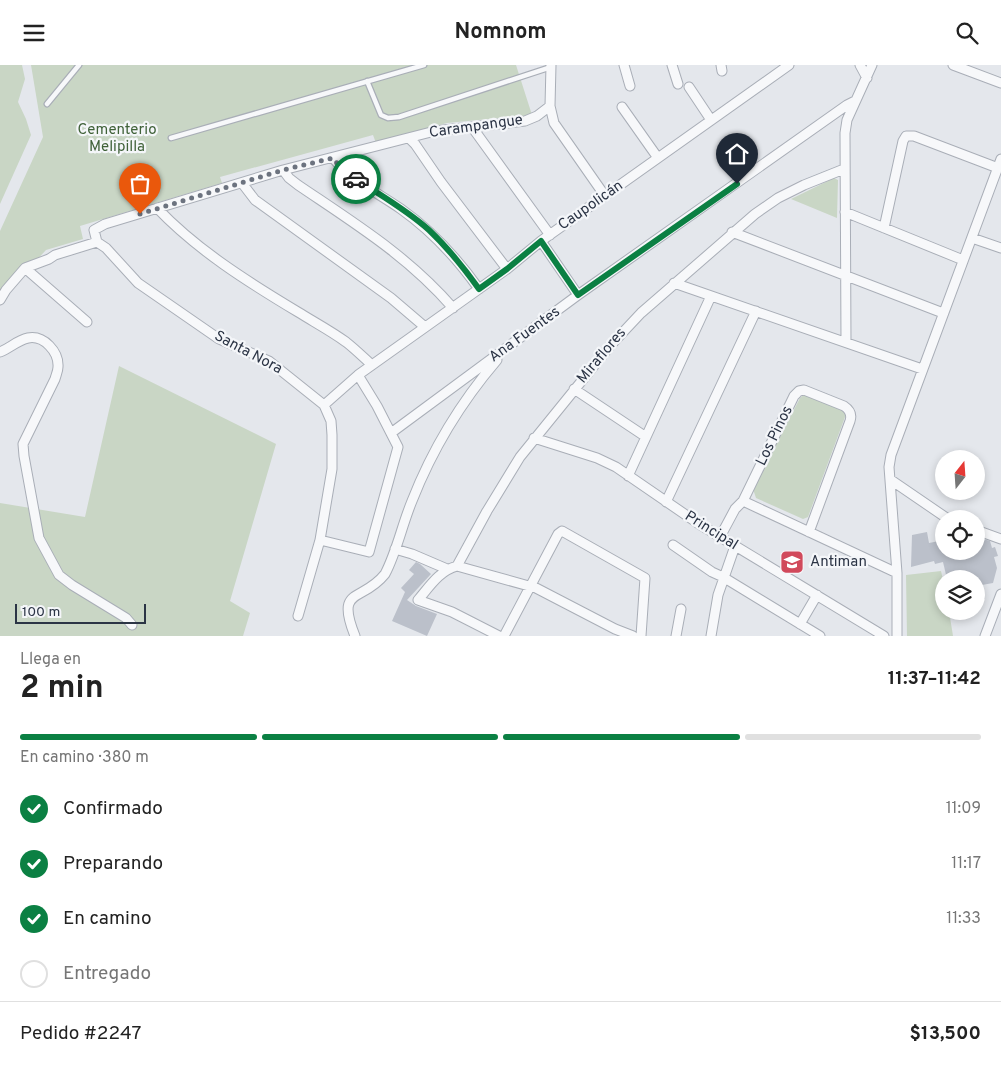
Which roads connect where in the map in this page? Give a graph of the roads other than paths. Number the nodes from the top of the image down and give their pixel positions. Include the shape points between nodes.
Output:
1 (79, 65) edge
2 (424, 65) edge
3 (624, 65) edge
4 (672, 65) edge
5 (789, 65) edge
6 (860, 65) edge
7 (872, 65) edge
8 (953, 65) edge
9 (417, 66) edge
10 (551, 66) edge
11 (867, 78) junction
12 (367, 81) junction
13 (1001, 83) edge
14 (678, 84) dead end
15 (630, 86) dead end
16 (688, 87) dead end
17 (856, 101) junction
18 (47, 104) dead end
19 (550, 106) junction
20 (622, 107) dead end
21 (832, 117) junction
22 (711, 120) junction
23 (847, 120) junction
24 (472, 127) junction
25 (171, 138) dead end
26 (409, 138) junction
27 (333, 158) junction
28 (658, 158) junction
29 (999, 164) edge
30 (844, 169) junction
31 (283, 170) junction
32 (242, 183) junction
33 (605, 196) junction
34 (157, 209) junction
35 (844, 212) junction
36 (884, 228) junction
37 (732, 232) junction
38 (550, 235) junction
39 (972, 238) junction
40 (541, 241) junction
41 (97, 242) junction
42 (1001, 249) edge
43 (963, 261) junction
44 (24, 268) junction
45 (507, 269) junction
46 (845, 275) junction
47 (674, 283) junction
48 (479, 289) junction
49 (578, 295) junction
50 (712, 295) junction
51 (0, 300) edge
52 (453, 308) junction
53 (756, 311) junction
54 (944, 313) junction
55 (87, 322) dead end
56 (425, 327) junction
57 (846, 343) junction
58 (507, 349) junction
59 (0, 352) edge
60 (372, 365) junction
61 (922, 369) junction
62 (358, 375) junction
63 (574, 389) junction
64 (324, 405) junction
65 (391, 433) junction
66 (646, 437) junction
67 (534, 438) junction
68 (628, 476) junction
69 (891, 480) junction
70 (743, 501) junction
71 (666, 502) junction
72 (935, 510) edge
73 (809, 532) junction
74 (985, 533) edge
75 (720, 537) junction
76 (1001, 539) edge
77 (320, 541) junction
78 (672, 545) dead end
79 (735, 546) junction
80 (395, 549) junction
81 (457, 566) junction
82 (447, 569) junction
83 (897, 573) junction
84 (723, 577) junction
85 (529, 586) junction
86 (1001, 594) edge
87 (817, 595) junction
88 (682, 609) dead end
89 (298, 616) dead end
90 (800, 624) junction
91 (132, 625) dead end
92 (355, 636) edge
93 (499, 636) edge
94 (504, 636) edge
95 (633, 636) edge
96 (641, 636) edge
97 (676, 636) edge
98 (711, 636) edge
99 (820, 636) edge
100 (884, 636) edge
101 (897, 636) edge
102 (985, 636) edge

1 - 18 lane
2 - 9 lane
3 - 15 street
4 - 14 street
5 - 22 street, Caupolicán
6 - 11 street
7 - 11 street
8 - 13 street
9 - 12 lane
10 - 12 lane via 388,118 381,115
10 - 19 street
11 - 17 street
12 - 25 lane
16 - 22 street
17 - 21 street, Ana Fuentes
17 - 23 street
19 - 24 street, Carampangue via 525,121
19 - 33 street via 556,127
20 - 28 street
21 - 23 street
21 - 49 street, Ana Fuentes
22 - 28 street, Caupolicán
23 - 30 street
24 - 26 street, Carampangue
24 - 38 street
26 - 27 street, Carampangue
26 - 45 street
27 - 31 street, Carampangue
27 - 48 street via 351,175 427,229
28 - 33 street, Caupolicán
29 - 36 street via 914,135 906,136
29 - 39 street
30 - 35 street
30 - 37 street, Miraflores via 778,198
31 - 32 street, Carampangue
31 - 52 street via 288,178 408,263
32 - 34 street, Carampangue
32 - 56 street via 254,201 391,297
33 - 38 street, Caupolicán
34 - 41 street, Carampangue via 94,229
34 - 60 street via 216,259 323,326
35 - 36 street
35 - 46 street
36 - 43 street
37 - 46 street
37 - 47 street, Miraflores
38 - 40 street, Caupolicán
39 - 42 street
39 - 43 street
40 - 45 street, Caupolicán
40 - 49 street
41 - 44 street
41 - 64 street, Santa Nora via 138,283 219,339 269,361
43 - 54 street
44 - 51 street
44 - 55 street
45 - 48 street, Caupolicán
46 - 54 street
46 - 57 street
47 - 50 street
47 - 63 street, Miraflores via 625,329
48 - 52 street, Caupolicán
49 - 58 street, Ana Fuentes
50 - 53 street
50 - 66 street
52 - 56 street, Caupolicán
53 - 57 street
53 - 71 street
54 - 61 street
56 - 60 street, Caupolicán
57 - 61 street
58 - 65 street, Ana Fuentes
58 - 80 street via 468,395 441,440 412,499
59 - 91 street via 26,338 35,337 43,340 57,358 59,369 23,444 39,538 59,575
60 - 62 street, Caupolicán
61 - 69 street via 891,455
62 - 64 street, Caupolicán
62 - 65 street
63 - 66 street
63 - 67 street, Miraflores
64 - 77 street via 331,421 333,452
65 - 77 street via 398,447 369,551
66 - 68 street
67 - 68 street, Principal via 602,460
67 - 81 street, Miraflores via 500,489
68 - 71 street, Principal
69 - 72 street
69 - 83 street
70 - 73 street
70 - 73 street, Los Pinos via 797,393 804,391 844,406 851,418
70 - 75 street, Los Pinos
71 - 75 street, Principal
73 - 83 street
74 - 76 street
75 - 79 street, Principal
77 - 89 street
78 - 84 street
79 - 84 street
79 - 87 street, Principal
80 - 82 street
80 - 92 street via 380,579 355,595 350,602 348,617
81 - 82 street
81 - 85 street
82 - 93 street via 418,600 452,612
83 - 101 street
84 - 90 street
84 - 98 street
85 - 94 street
85 - 95 street
85 - 96 street via 562,531 645,578
86 - 102 street
87 - 90 street
87 - 100 street, Principal
88 - 97 street
90 - 99 street

